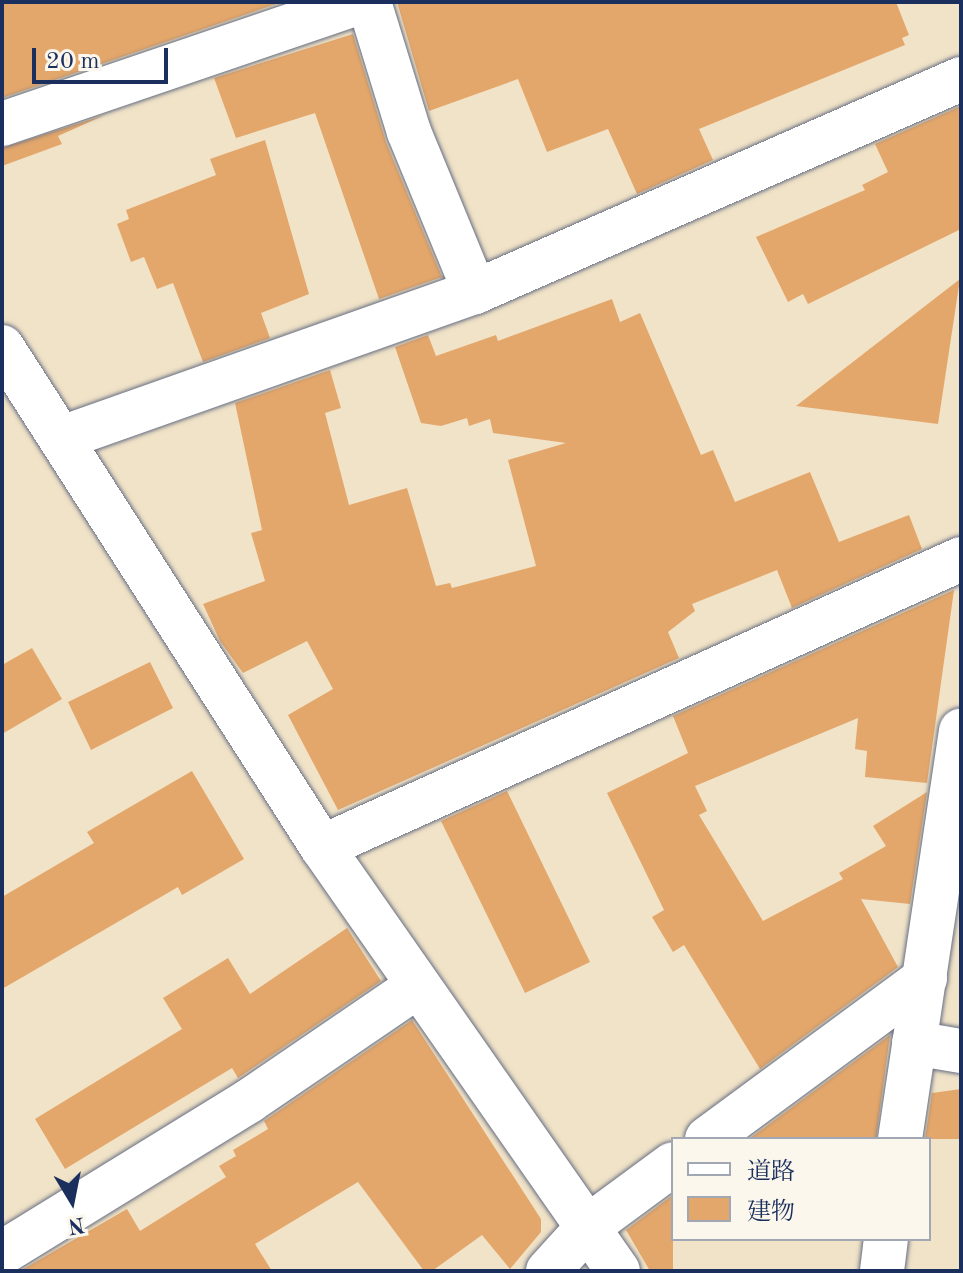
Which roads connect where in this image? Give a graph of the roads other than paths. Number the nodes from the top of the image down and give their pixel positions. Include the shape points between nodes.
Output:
1 (360, 2) edge
2 (369, 2) edge
3 (961, 79) edge
4 (2, 124) edge
5 (475, 292) junction
6 (2, 347) edge
7 (62, 438) junction
8 (961, 559) edge
9 (961, 731) edge
10 (322, 847) junction
11 (951, 878) edge
12 (925, 978) junction
13 (416, 987) junction
14 (914, 1043) junction
15 (961, 1051) edge
16 (710, 1137) edge
17 (900, 1137) edge
18 (671, 1165) edge
19 (589, 1226) junction
20 (886, 1241) edge
21 (2, 1253) edge
22 (548, 1271) edge
23 (618, 1271) edge
24 (882, 1271) edge

1 - 4 street
2 - 5 street via 409,132
3 - 5 street
5 - 7 street
6 - 7 street
7 - 10 street
8 - 10 street
9 - 11 street
10 - 13 street
11 - 12 street
12 - 14 street
12 - 16 street
13 - 19 street
13 - 21 street via 249,1101
14 - 15 street
14 - 17 street
18 - 19 street
19 - 22 street
19 - 23 street
20 - 24 street

